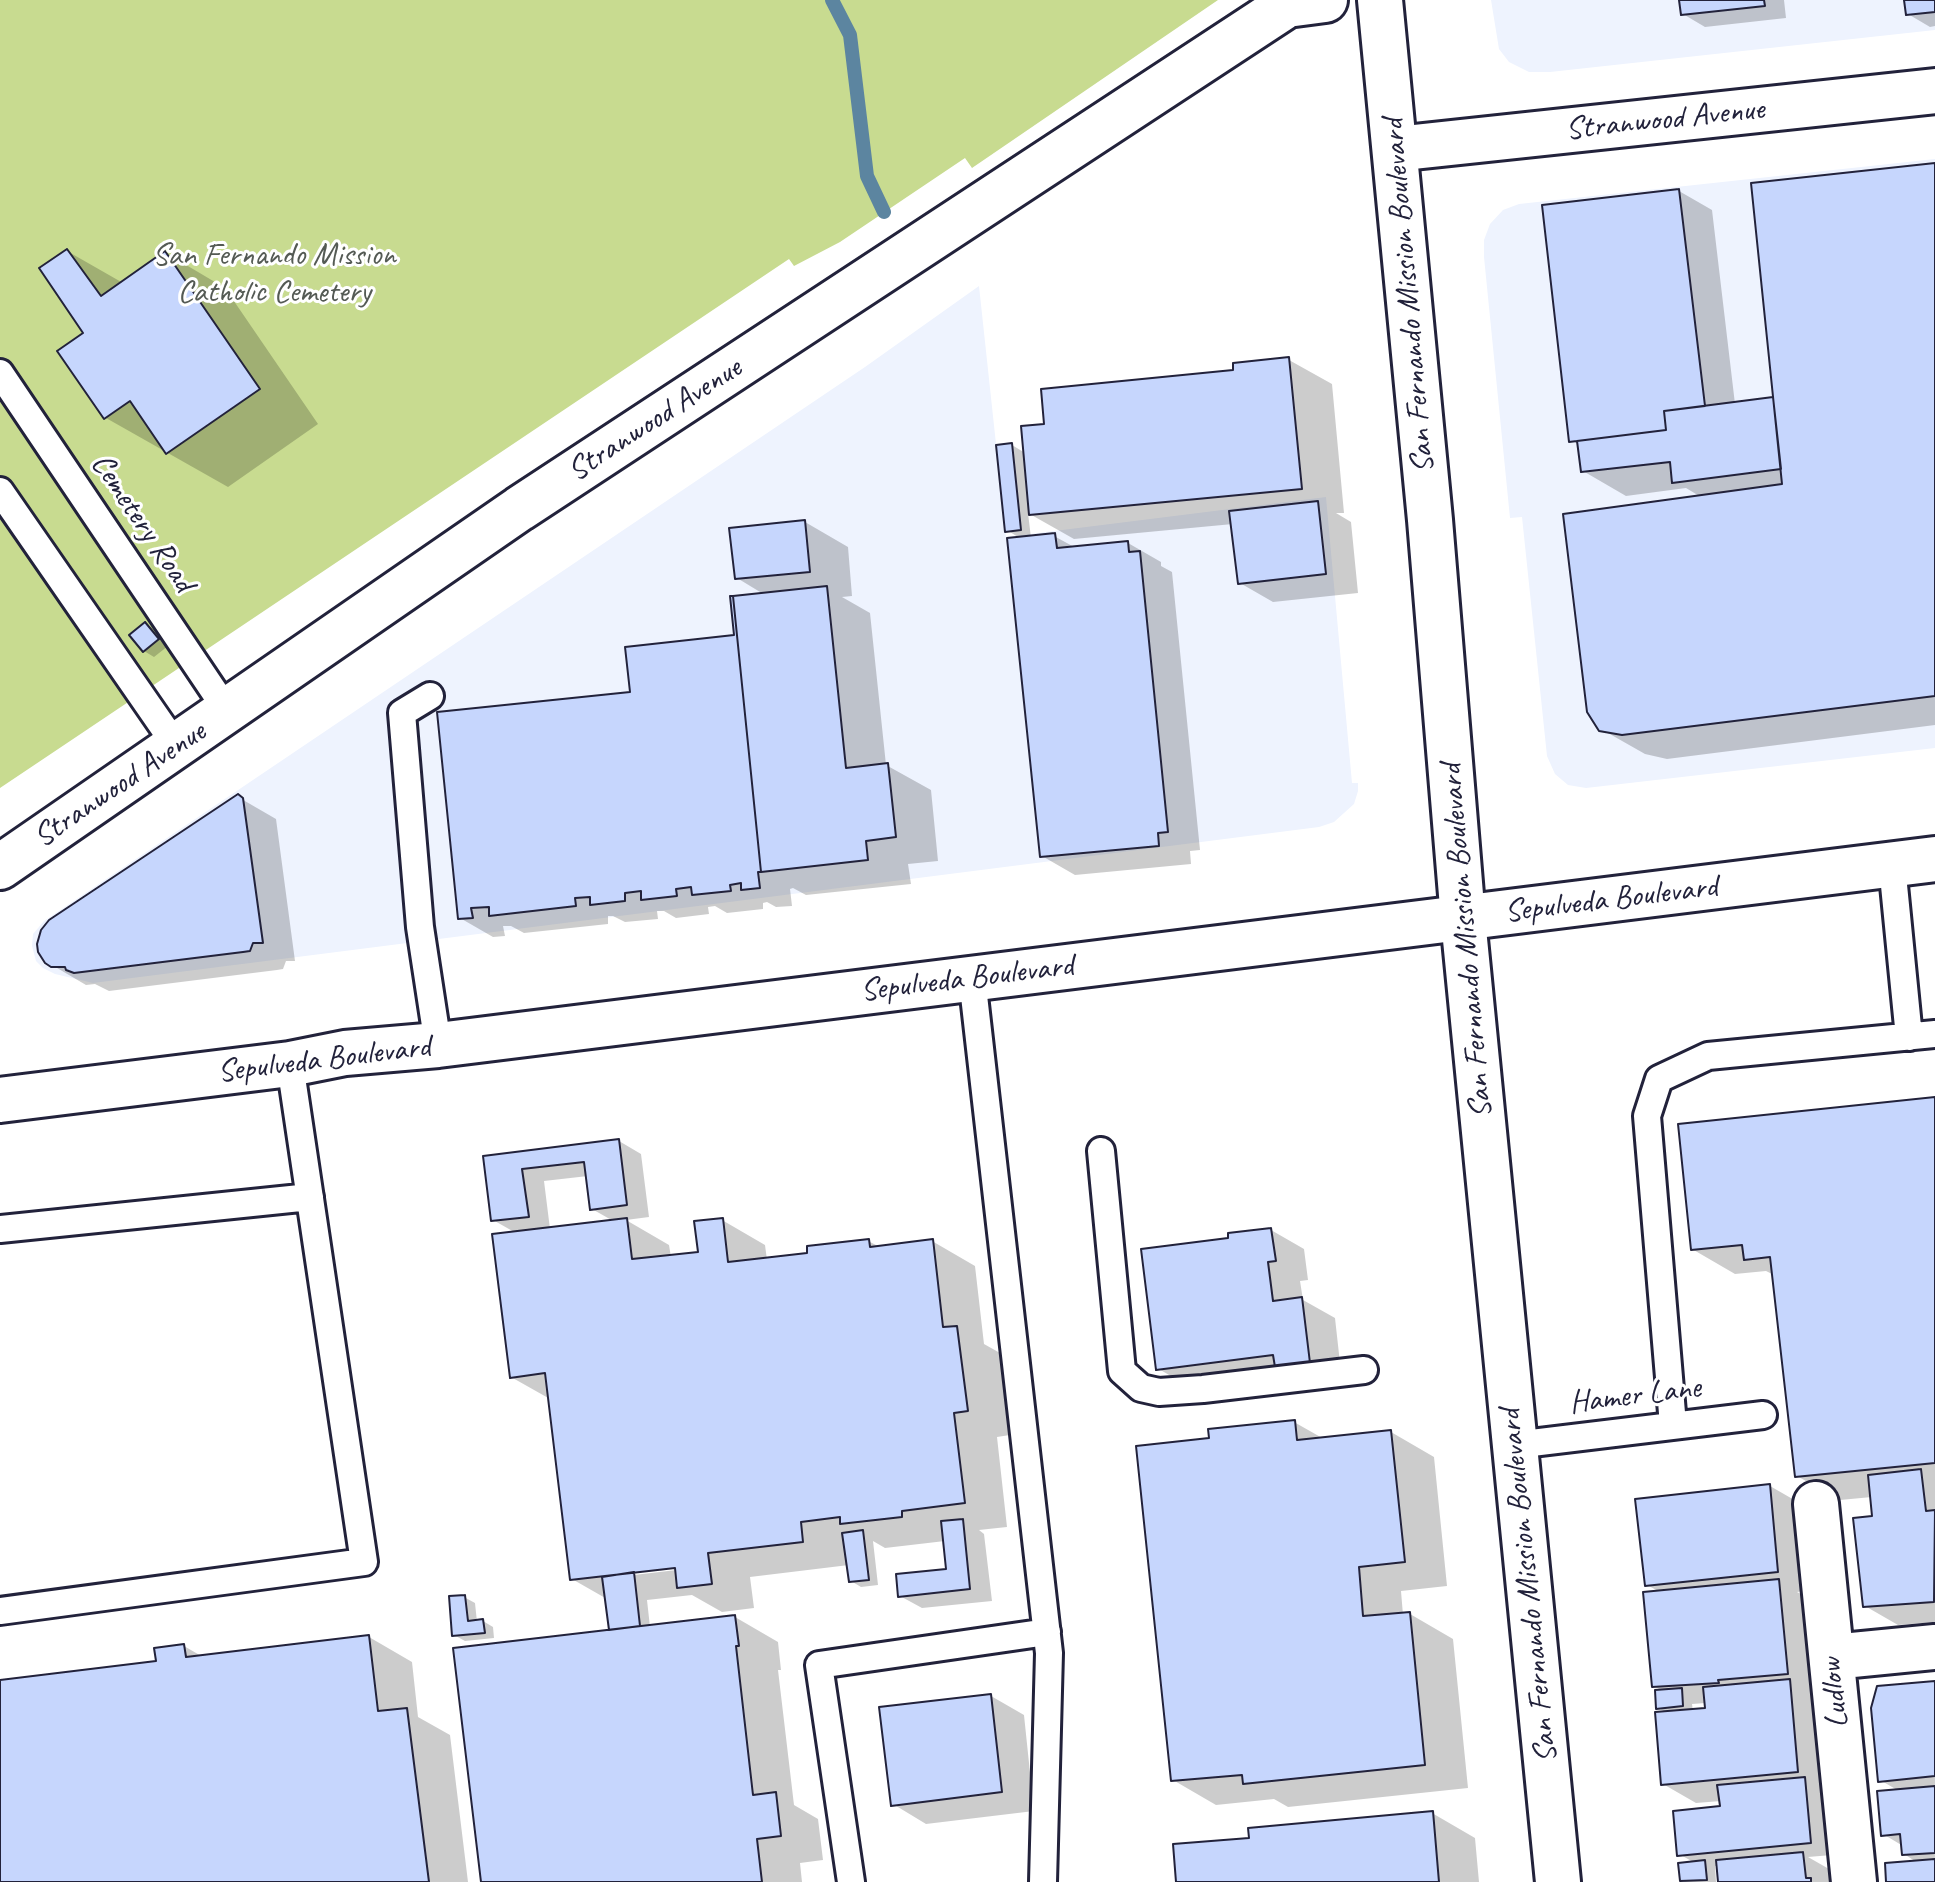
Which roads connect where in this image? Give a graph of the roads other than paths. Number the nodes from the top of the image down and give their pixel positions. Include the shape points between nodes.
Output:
1 (1325, 0) edge
2 (1380, 0) edge
3 (1935, 91) edge
4 (1395, 149) junction
5 (0, 373) edge
6 (0, 491) edge
7 (430, 696) dead end
8 (228, 712) junction
9 (177, 747) junction
10 (1935, 859) edge
11 (1892, 865) junction
12 (0, 867) edge
13 (1463, 919) junction
14 (972, 978) junction
15 (1922, 1036) edge
16 (438, 1045) junction
17 (290, 1064) junction
18 (0, 1100) edge
19 (1101, 1151) dead end
20 (310, 1197) junction
21 (0, 1229) edge
22 (1364, 1370) dead end
23 (1763, 1415) dead end
24 (1673, 1425) junction
25 (1515, 1445) junction
26 (1816, 1504) dead end
27 (0, 1611) edge
28 (1047, 1632) junction
29 (1935, 1647) edge
30 (1832, 1657) junction
31 (851, 1882) edge
32 (1043, 1882) edge
33 (1558, 1882) edge
34 (1854, 1882) edge

1 - 8 main road, Stranwood Avenue via 1287,5 519,509
2 - 4 main road, San Fernando Mission Boulevard
3 - 4 main road, Stranwood Avenue
4 - 13 main road, San Fernando Mission Boulevard
5 - 8 lane, Cemetery Road
6 - 9 lane
7 - 16 lane via 402,713 420,927
8 - 9 main road, Stranwood Avenue
9 - 12 main road, Stranwood Avenue
10 - 11 main road, Sepulveda Boulevard
11 - 13 main road, Sepulveda Boulevard
11 - 15 lane
13 - 14 main road, Sepulveda Boulevard
13 - 25 main road, San Fernando Mission Boulevard
14 - 16 main road, Sepulveda Boulevard
14 - 28 lane
15 - 24 lane via 1708,1056 1659,1079 1647,1116
16 - 17 main road, Sepulveda Boulevard
17 - 18 main road, Sepulveda Boulevard
17 - 20 lane
19 - 22 lane via 1122,1371 1141,1388 1203,1389
20 - 21 lane
20 - 27 lane via 364,1562
23 - 24 lane, Hamer Lane
24 - 25 lane, Hamer Lane
25 - 33 main road, San Fernando Mission Boulevard
26 - 30 main road, Ludlow
28 - 31 lane via 819,1665
28 - 32 lane
29 - 30 main road
30 - 34 main road, Ludlow

